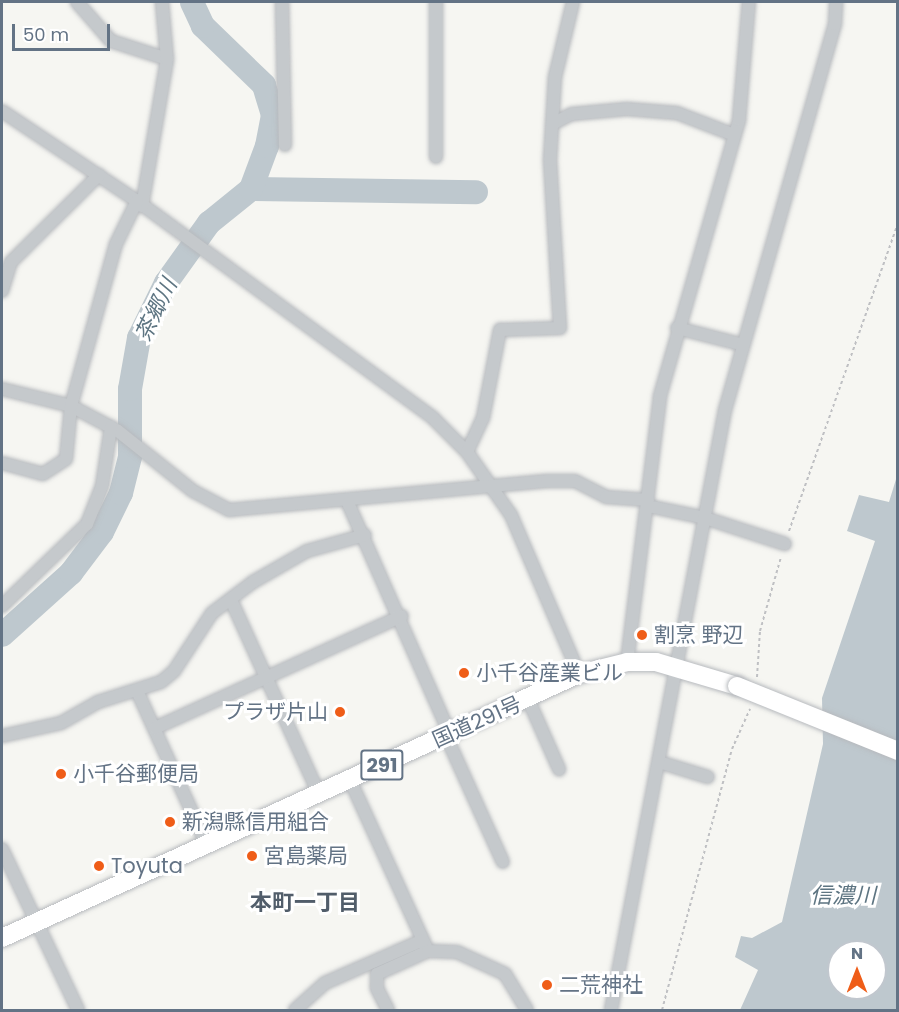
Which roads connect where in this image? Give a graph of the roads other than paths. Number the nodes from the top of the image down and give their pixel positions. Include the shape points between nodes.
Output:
1 (77, 2) edge
2 (162, 2) edge
3 (282, 2) edge
4 (435, 2) edge
5 (573, 2) edge
6 (749, 2) edge
7 (836, 2) edge
8 (167, 58) junction
9 (2, 111) edge
10 (552, 124) junction
11 (735, 135) junction
12 (285, 145) dead end
13 (436, 157) dead end
14 (99, 175) junction
15 (139, 203) junction
16 (2, 291) edge
17 (676, 328) junction
18 (740, 344) junction
19 (2, 389) edge
20 (71, 406) junction
21 (115, 429) junction
22 (467, 452) junction
23 (2, 463) edge
24 (497, 489) junction
25 (348, 503) junction
26 (648, 503) junction
27 (705, 518) junction
28 (365, 535) junction
29 (785, 544) road end
30 (231, 600) junction
31 (2, 606) edge
32 (402, 616) junction
33 (627, 662) junction
34 (678, 664) junction
35 (579, 674) junction
36 (265, 678) junction
37 (138, 693) junction
38 (528, 699) junction
39 (155, 728) junction
40 (448, 735) junction
41 (2, 736) edge
42 (897, 750) edge
43 (659, 762) junction
44 (559, 769) dead end
45 (708, 777) dead end
46 (350, 780) junction
47 (320, 794) junction
48 (207, 845) junction
49 (2, 849) edge
50 (503, 862) dead end
51 (36, 923) junction
52 (2, 938) edge
53 (426, 945) junction
54 (78, 1011) edge
55 (295, 1011) edge
56 (388, 1011) edge
57 (527, 1011) edge
58 (611, 1011) edge

1 - 8 street via 111,41
2 - 8 street
3 - 12 street
4 - 13 street
5 - 10 street via 555,77
6 - 11 street
7 - 18 street via 835,24
8 - 15 street
9 - 14 street
10 - 11 street via 572,114 627,109 677,113
10 - 22 street via 560,328 500,330 483,418
11 - 17 street
14 - 15 street
14 - 16 street via 11,262
15 - 20 street via 116,244
15 - 22 street via 433,418
17 - 18 street
17 - 26 street via 652,441
18 - 27 street
19 - 20 street
20 - 21 street
20 - 23 street via 66,459 43,474
21 - 25 street via 217,507
21 - 31 street via 102,486 87,524
22 - 24 street
24 - 25 street
24 - 26 street via 575,481 606,497
24 - 35 street
25 - 28 street
26 - 27 street
26 - 33 street
27 - 29 street
27 - 34 street
28 - 30 street via 307,551
28 - 32 street
30 - 36 street
30 - 37 street via 212,613 174,671
32 - 36 street
32 - 40 street
33 - 34 highway, 国道291号 / 291
33 - 35 highway, 国道291号 / 291
34 - 42 highway, 国道291号 / 291, bridge
34 - 43 street
35 - 38 highway, 国道291号 / 291
36 - 39 street
36 - 47 street
37 - 39 street
37 - 41 street via 98,702 61,723
38 - 40 highway, 国道291号 / 291
38 - 44 street
39 - 48 street
40 - 46 highway, 国道291号 / 291
40 - 50 street
43 - 45 street
43 - 58 street
46 - 47 highway, 国道291号 / 291
46 - 53 street
47 - 48 highway, 国道291号 / 291
48 - 51 highway, 国道291号 / 291
49 - 51 street
51 - 52 highway, 国道291号 / 291
51 - 54 street
53 - 55 street via 325,983
53 - 56 street via 377,974 376,988
53 - 57 street via 457,952 505,974

